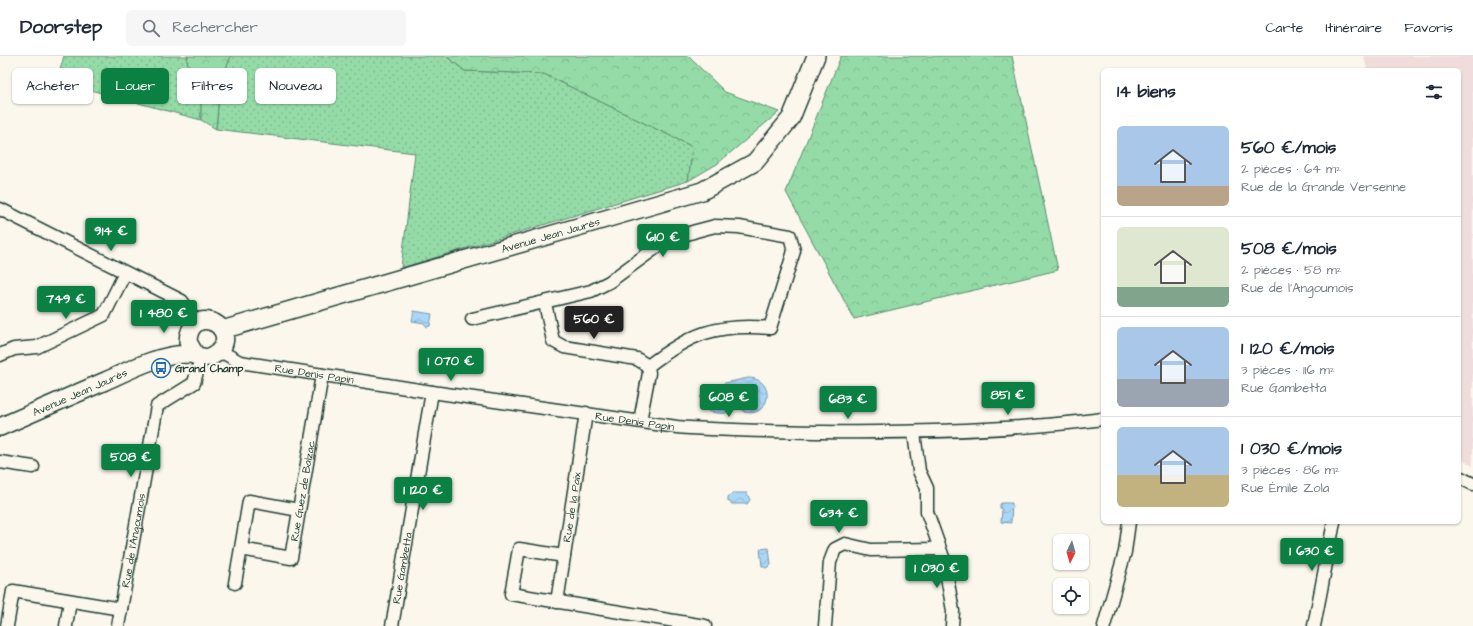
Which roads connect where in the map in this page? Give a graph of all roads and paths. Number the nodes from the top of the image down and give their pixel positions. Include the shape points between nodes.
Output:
1 (816, 56) edge
2 (0, 209) edge
3 (125, 273) junction
4 (545, 303) junction
5 (472, 319) dead end
6 (192, 329) junction
7 (222, 330) junction
8 (220, 351) junction
9 (0, 355) edge
10 (198, 355) junction
11 (160, 357) junction
12 (648, 366) junction
13 (322, 374) junction
14 (432, 392) junction
15 (586, 413) junction
16 (1101, 419) edge
17 (640, 420) junction
18 (0, 427) edge
19 (914, 433) junction
20 (0, 462) edge
21 (33, 467) dead end
22 (1461, 477) edge
23 (1473, 484) edge
24 (299, 510) junction
25 (1129, 524) edge
26 (1334, 524) edge
27 (241, 549) junction
28 (940, 549) junction
29 (564, 556) junction
30 (235, 583) dead end
31 (70, 601) junction
32 (557, 602) junction
33 (121, 609) junction
34 (7, 626) edge
35 (66, 626) edge
36 (118, 626) edge
37 (392, 626) edge
38 (705, 626) edge
39 (825, 626) edge
40 (952, 626) edge
41 (1104, 626) edge
42 (1314, 626) edge

1 - 7 main road, Avenue Jean Jaurès via 791,118 755,162 702,191
2 - 3 street
3 - 6 street via 182,301
3 - 9 street via 104,315 37,347 14,349
4 - 5 street
4 - 12 street via 553,341 564,347 637,359
4 - 12 street via 591,291 609,282 665,242 696,231 716,226 739,227 790,236 794,251 770,328 747,326 708,331 677,344
6 - 7 main road via 203,320 217,324
6 - 10 main road via 188,342
6 - 11 main road, Avenue Jean Jaurès
7 - 8 main road via 224,344
8 - 10 main road via 212,356
8 - 13 street, Rue Denis Papin via 240,362
10 - 11 main road, Avenue Jean Jaurès
10 - 33 street, Rue de l'Angoumois via 194,383 157,406
11 - 18 main road, Avenue Jean Jaurès
12 - 17 street via 649,373
13 - 14 street, Rue Denis Papin
13 - 24 street, Rue Guez de Balzac
14 - 15 street, Rue Denis Papin
14 - 37 street, Rue Gambetta
15 - 17 street, Rue Denis Papin
15 - 29 street, Rue de la Paix
16 - 19 street, Rue Denis Papin
17 - 19 street, Rue Denis Papin via 677,427 716,430
19 - 28 street via 919,472 927,488 927,512
20 - 21 street
22 - 23 street
24 - 27 street via 249,501
24 - 27 street, Rue Guez de Balzac via 291,558
25 - 41 street via 1125,552
26 - 42 street
27 - 30 street
28 - 39 street via 871,550 845,544 835,549 830,562
28 - 40 street via 953,611
29 - 32 street, Rue de la Paix
29 - 32 street via 519,549 511,594
31 - 33 street
31 - 34 street via 13,591
31 - 35 street
32 - 38 street
33 - 36 street, Rue de l'Angoumois

